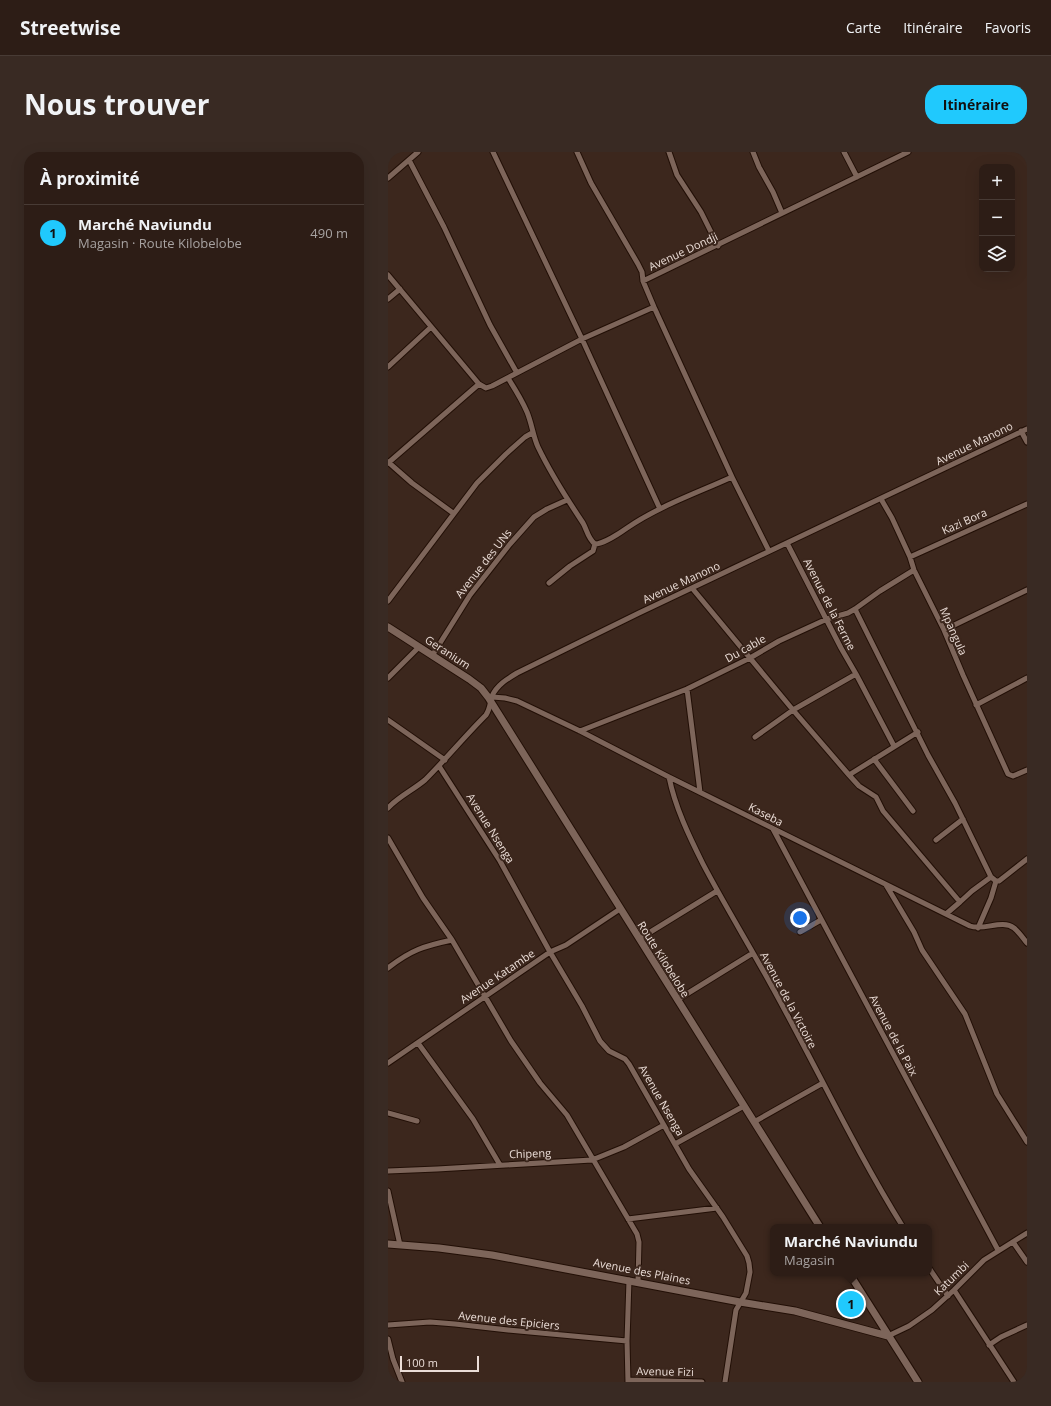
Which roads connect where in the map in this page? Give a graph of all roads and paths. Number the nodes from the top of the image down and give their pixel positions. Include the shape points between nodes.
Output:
1 (418, 152) edge
2 (493, 152) edge
3 (577, 152) edge
4 (669, 152) edge
5 (753, 152) edge
6 (844, 152) edge
7 (908, 152) edge
8 (409, 160) junction
9 (857, 177) junction
10 (388, 178) edge
11 (782, 213) junction
12 (718, 246) junction
13 (388, 275) edge
14 (643, 281) junction
15 (400, 289) junction
16 (388, 300) edge
17 (654, 307) junction
18 (430, 327) junction
19 (582, 339) junction
20 (388, 367) edge
21 (517, 373) junction
22 (508, 378) junction
23 (480, 385) junction
24 (1027, 429) edge
25 (1021, 431) junction
26 (532, 433) junction
27 (1027, 442) edge
28 (388, 462) edge
29 (732, 477) junction
30 (881, 499) junction
31 (567, 500) junction
32 (1027, 504) edge
33 (660, 509) junction
34 (453, 513) junction
35 (787, 543) junction
36 (595, 544) junction
37 (769, 551) junction
38 (910, 557) junction
39 (914, 570) junction
40 (549, 583) dead end
41 (692, 588) junction
42 (1027, 590) edge
43 (388, 601) edge
44 (855, 609) junction
45 (827, 619) junction
46 (388, 627) edge
47 (944, 630) junction
48 (419, 647) junction
49 (432, 656) junction
50 (750, 658) junction
51 (856, 674) junction
52 (388, 678) edge
53 (1027, 678) edge
54 (688, 689) junction
55 (492, 700) junction
56 (976, 705) junction
57 (793, 710) junction
58 (388, 720) edge
59 (580, 731) junction
60 (918, 732) junction
61 (755, 737) dead end
62 (894, 746) junction
63 (874, 759) junction
64 (445, 760) junction
65 (439, 766) junction
66 (1027, 770) edge
67 (849, 775) junction
68 (669, 777) junction
69 (700, 792) junction
70 (388, 808) edge
71 (913, 812) dead end
72 (963, 819) junction
73 (772, 828) junction
74 (388, 838) edge
75 (936, 840) dead end
76 (1027, 859) edge
77 (991, 877) junction
78 (996, 881) junction
79 (885, 884) junction
80 (717, 891) junction
81 (960, 902) junction
82 (620, 909) junction
83 (946, 914) junction
84 (821, 920) junction
85 (978, 928) junction
86 (800, 932) dead end
87 (640, 939) junction
88 (452, 940) junction
89 (1027, 943) edge
90 (550, 952) junction
91 (753, 953) junction
92 (388, 968) edge
93 (486, 997) junction
94 (677, 1000) junction
95 (418, 1043) junction
96 (388, 1063) edge
97 (823, 1083) junction
98 (744, 1106) junction
99 (388, 1113) edge
100 (417, 1121) dead end
101 (754, 1122) junction
102 (664, 1125) junction
103 (1027, 1142) edge
104 (675, 1144) junction
105 (592, 1160) junction
106 (500, 1165) junction
107 (388, 1171) edge
108 (388, 1191) edge
109 (717, 1208) junction
110 (628, 1219) junction
111 (818, 1224) edge
112 (901, 1224) edge
113 (1027, 1233) edge
114 (1012, 1242) junction
115 (388, 1244) edge
116 (400, 1245) junction
117 (998, 1250) junction
118 (1027, 1262) edge
119 (932, 1272) edge
120 (851, 1276) edge
121 (629, 1280) junction
122 (638, 1282) junction
123 (954, 1290) junction
124 (948, 1296) junction
125 (740, 1302) junction
126 (388, 1325) edge
127 (1027, 1325) edge
128 (888, 1336) junction
129 (388, 1339) edge
130 (627, 1341) junction
131 (989, 1345) junction
132 (628, 1381) edge
133 (402, 1382) edge
134 (702, 1382) edge
135 (725, 1382) edge
136 (918, 1382) edge
137 (1014, 1382) edge

1 - 8 street
2 - 19 street
3 - 14 street via 587,175 638,264
4 - 12 street via 677,175 701,212
5 - 11 street
6 - 9 street
7 - 9 street, Avenue Dondji
8 - 10 street
8 - 21 street via 490,325
9 - 11 street, Avenue Dondji
11 - 12 street, Avenue Dondji
12 - 14 street, Avenue Dondji
13 - 15 street
14 - 17 street, Avenue Dondji
15 - 16 street
15 - 18 street
17 - 19 street
17 - 29 street, Avenue Dondji
18 - 20 street
18 - 23 street
19 - 21 street
19 - 33 street
21 - 22 street
22 - 23 street via 490,387
22 - 26 street via 526,410
23 - 28 street
24 - 25 street, Avenue Manono
25 - 27 street
25 - 30 street, Avenue Manono
26 - 31 street
26 - 34 street via 484,475
28 - 34 street
29 - 33 street
29 - 37 street, Avenue Dondji
30 - 35 street, Avenue Manono
30 - 38 street, Mpangula
31 - 36 street
31 - 49 street, Avenue des UNs via 534,517 510,544 470,596
32 - 38 street, Kazi Bora
33 - 36 street via 616,536
34 - 43 street
35 - 37 street, Avenue Manono
35 - 45 street, Avenue de la Ferme
36 - 40 street via 593,551
37 - 41 street, Avenue Manono
38 - 39 street, Mpangula
39 - 44 street, Du cable
39 - 47 street, Mpangula
41 - 50 street
41 - 55 street, Avenue Manono via 517,673 500,684
42 - 47 street
44 - 45 street, Du cable
44 - 60 street
45 - 50 street, Du cable via 779,641
45 - 51 street, Avenue de la Ferme
46 - 48 street, Geranium
47 - 56 street, Mpangula
48 - 49 street, Geranium
48 - 52 street
49 - 55 street, Geranium via 475,684
50 - 54 street, Du cable
50 - 57 street
51 - 57 street
51 - 62 street, Avenue de la Ferme
53 - 56 street
54 - 59 street, Du cable
54 - 69 street
55 - 59 street, Kaseba via 505,698 517,701
55 - 64 street, Avenue Manono via 486,715
55 - 82 street, Route Kilobelobe
56 - 66 street, Mpangula via 1009,775 1013,776
57 - 61 street
57 - 67 street
58 - 64 street
59 - 68 street, Kaseba
60 - 62 street
60 - 72 street
62 - 63 street
63 - 67 street
63 - 71 street
64 - 65 street, Avenue Manono
65 - 70 street, Avenue Manono
65 - 90 street, Avenue Nsenga via 500,861
67 - 81 street via 859,786 876,797 883,811
68 - 69 street, Kaseba
68 - 80 street, Avenue de la Victoire via 685,826
69 - 73 street, Kaseba
72 - 75 street
72 - 77 street
73 - 79 street, Kaseba
73 - 84 street, Avenue de la Paix
74 - 88 street
76 - 78 street
77 - 78 street
77 - 81 street
78 - 85 street
79 - 83 street, Kaseba
79 - 103 street via 922,950 965,1014 1000,1100
80 - 87 street
80 - 91 street, Avenue de la Victoire
81 - 83 street
82 - 87 street, Route Kilobelobe
82 - 90 street, Avenue Katambe via 566,945
83 - 85 street, Kaseba
84 - 86 street
84 - 117 street, Avenue de la Paix
85 - 89 street via 1010,926 1018,931
87 - 94 street, Route Kilobelobe
88 - 92 street via 420,948
88 - 93 street
90 - 93 street, Avenue Katambe
90 - 102 street, Avenue Nsenga via 600,1041 609,1051 627,1061
91 - 94 street
91 - 97 street, Avenue de la Victoire
93 - 95 street, Avenue Katambe
93 - 105 street via 540,1083 567,1115
94 - 98 street, Route Kilobelobe
95 - 96 street, Avenue Katambe
95 - 106 street via 472,1119
97 - 101 street
97 - 112 street, Avenue de la Victoire
98 - 101 street, Route Kilobelobe
98 - 104 street
99 - 100 street
101 - 111 street, Route Kilobelobe
102 - 104 street, Avenue Nsenga
102 - 105 street, Chipeng via 624,1147
104 - 109 street, Avenue Nsenga
105 - 106 street, Chipeng
105 - 110 street
106 - 107 street, Chipeng
108 - 116 street
109 - 110 street
109 - 125 street, Avenue Nsenga via 749,1263 746,1293
110 - 122 street via 639,1239
113 - 114 street, Katumbi
114 - 117 street, Katumbi
114 - 118 street
115 - 116 street, Avenue des Plaines
116 - 121 street, Avenue des Plaines via 486,1254
117 - 123 street, Katumbi via 984,1260
119 - 124 street
120 - 128 street
121 - 122 street, Avenue des Plaines
121 - 130 street
122 - 125 street, Avenue des Plaines
123 - 124 street, Katumbi
123 - 131 street
124 - 128 street, Katumbi via 909,1326
125 - 128 street, Avenue des Plaines via 801,1312
125 - 135 street, Avenue Nsenga via 736,1310
126 - 130 street, Avenue des Epiciers via 430,1322
127 - 131 street
128 - 136 street
129 - 133 street
130 - 132 street
131 - 137 street
132 - 134 street, Avenue Fizi

